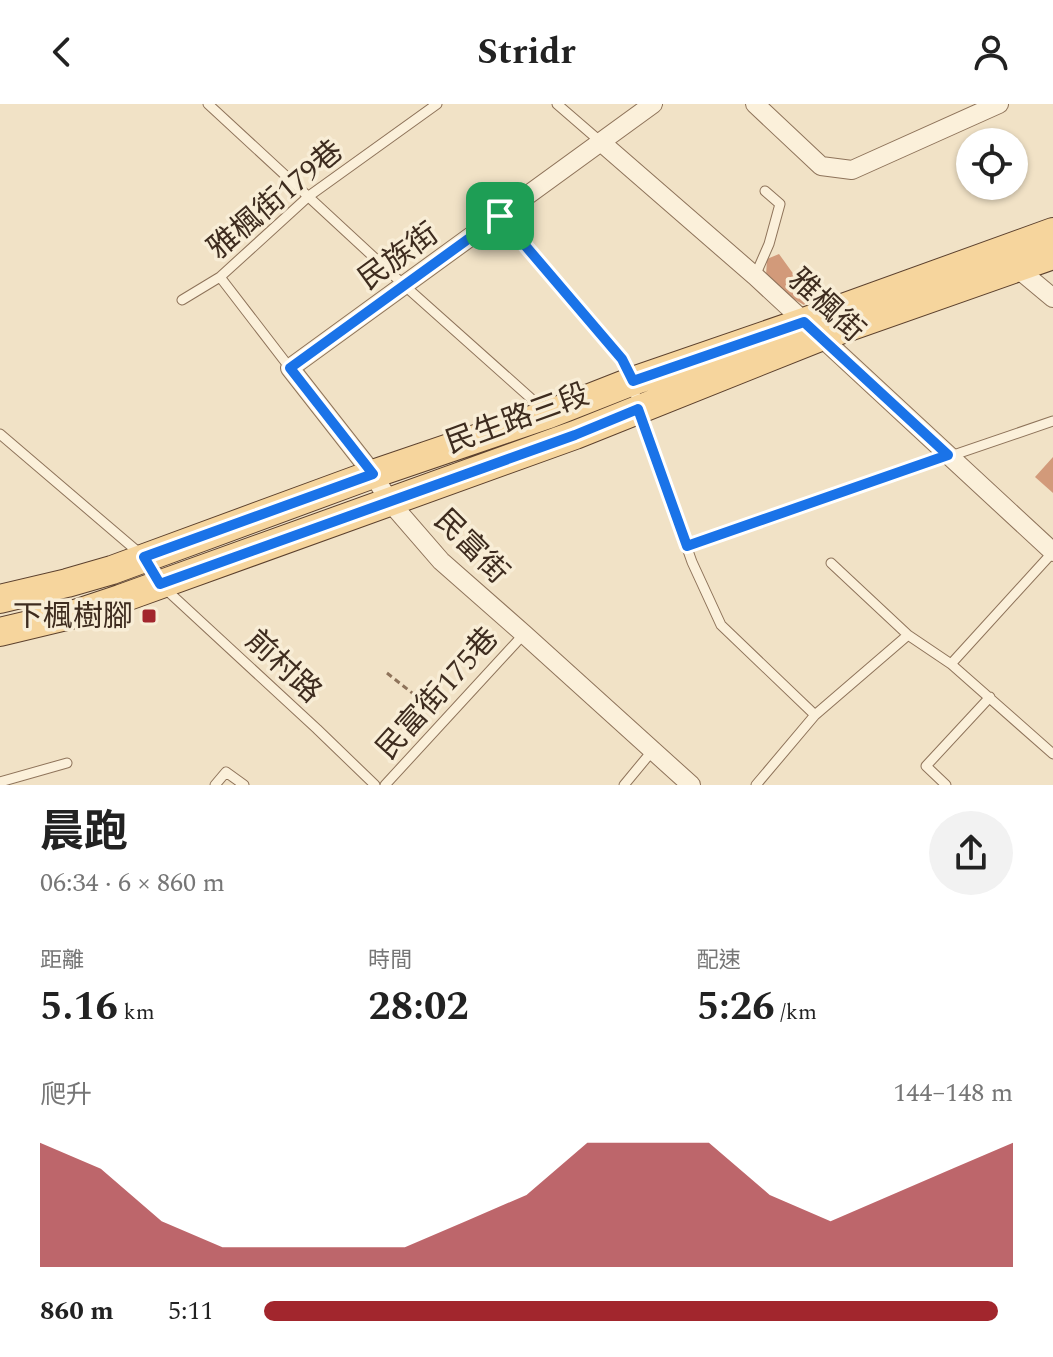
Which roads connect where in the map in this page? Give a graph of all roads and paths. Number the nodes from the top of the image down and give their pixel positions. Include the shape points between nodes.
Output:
1 (208, 104) edge
2 (437, 104) edge
3 (557, 104) edge
4 (653, 104) edge
5 (755, 104) edge
6 (999, 104) edge
7 (602, 143) junction
8 (765, 191) dead end
9 (309, 196) junction
10 (500, 216) junction
11 (1053, 232) edge
12 (1053, 255) edge
13 (1017, 268) junction
14 (755, 276) junction
15 (220, 277) junction
16 (405, 286) junction
17 (1053, 298) edge
18 (182, 300) dead end
19 (812, 330) junction
20 (290, 368) junction
21 (633, 381) junction
22 (638, 409) junction
23 (1053, 421) edge
24 (562, 424) junction
25 (0, 434) edge
26 (948, 455) junction
27 (373, 474) junction
28 (389, 501) junction
29 (687, 546) junction
30 (1053, 552) edge
31 (144, 557) junction
32 (831, 563) dead end
33 (160, 584) junction
34 (0, 599) edge
35 (0, 632) edge
36 (524, 634) junction
37 (908, 635) junction
38 (951, 664) junction
39 (387, 673) dead end
40 (990, 697) junction
41 (815, 715) junction
42 (446, 719) junction
43 (653, 750) junction
44 (1053, 754) edge
45 (67, 763) dead end
46 (0, 782) edge
47 (215, 785) edge
48 (244, 785) edge
49 (375, 785) edge
50 (385, 785) edge
51 (624, 785) edge
52 (691, 785) edge
53 (756, 785) edge
54 (946, 785) edge

1 - 9 lane
2 - 9 lane, 雅楓街179巷
3 - 7 lane, 雅楓街
4 - 7 street, 民族街
5 - 6 street via 821,166 852,170
7 - 10 street, 民族街
7 - 14 street, 雅楓街
8 - 14 lane via 780,204
9 - 15 lane, 雅楓街179巷
9 - 16 lane
10 - 16 street, 民族街
10 - 21 lane via 622,359
11 - 19 main road, 民生路三段
12 - 13 main road, 民生路三段
13 - 17 street
13 - 19 main road, 民生路三段
14 - 19 street, 雅楓街
15 - 18 lane, 雅楓街179巷
15 - 20 lane, 民富街
16 - 20 street, 民族街
16 - 24 lane
19 - 21 main road, 民生路三段
19 - 22 main road, 民生路三段
19 - 26 street, 雅楓街
20 - 27 street, 民富街
21 - 22 lane
21 - 24 main road, 民生路三段
22 - 24 main road, 民生路三段
22 - 29 lane
23 - 26 lane
24 - 27 main road, 民生路三段
24 - 28 main road, 民生路三段
25 - 31 lane, 前村路
26 - 29 lane
26 - 30 street, 雅楓街
27 - 28 street, 民富街
27 - 31 main road, 民生路三段
28 - 33 main road, 民生路三段
28 - 36 street, 民富街 via 441,561
29 - 41 lane via 721,625
30 - 38 lane
31 - 33 lane, 前村路
31 - 34 main road, 民生路三段
32 - 37 lane
33 - 35 main road, 民生路三段 via 75,614
33 - 49 lane, 前村路
36 - 42 lane, 民富街175巷
36 - 43 street, 民富街
37 - 38 lane
37 - 41 lane
38 - 40 lane
39 - 42 path
40 - 44 lane
40 - 54 lane via 926,766
41 - 53 lane
42 - 50 lane, 民富街175巷
43 - 51 lane
43 - 52 street, 民富街
45 - 46 lane
47 - 48 lane via 226,772

